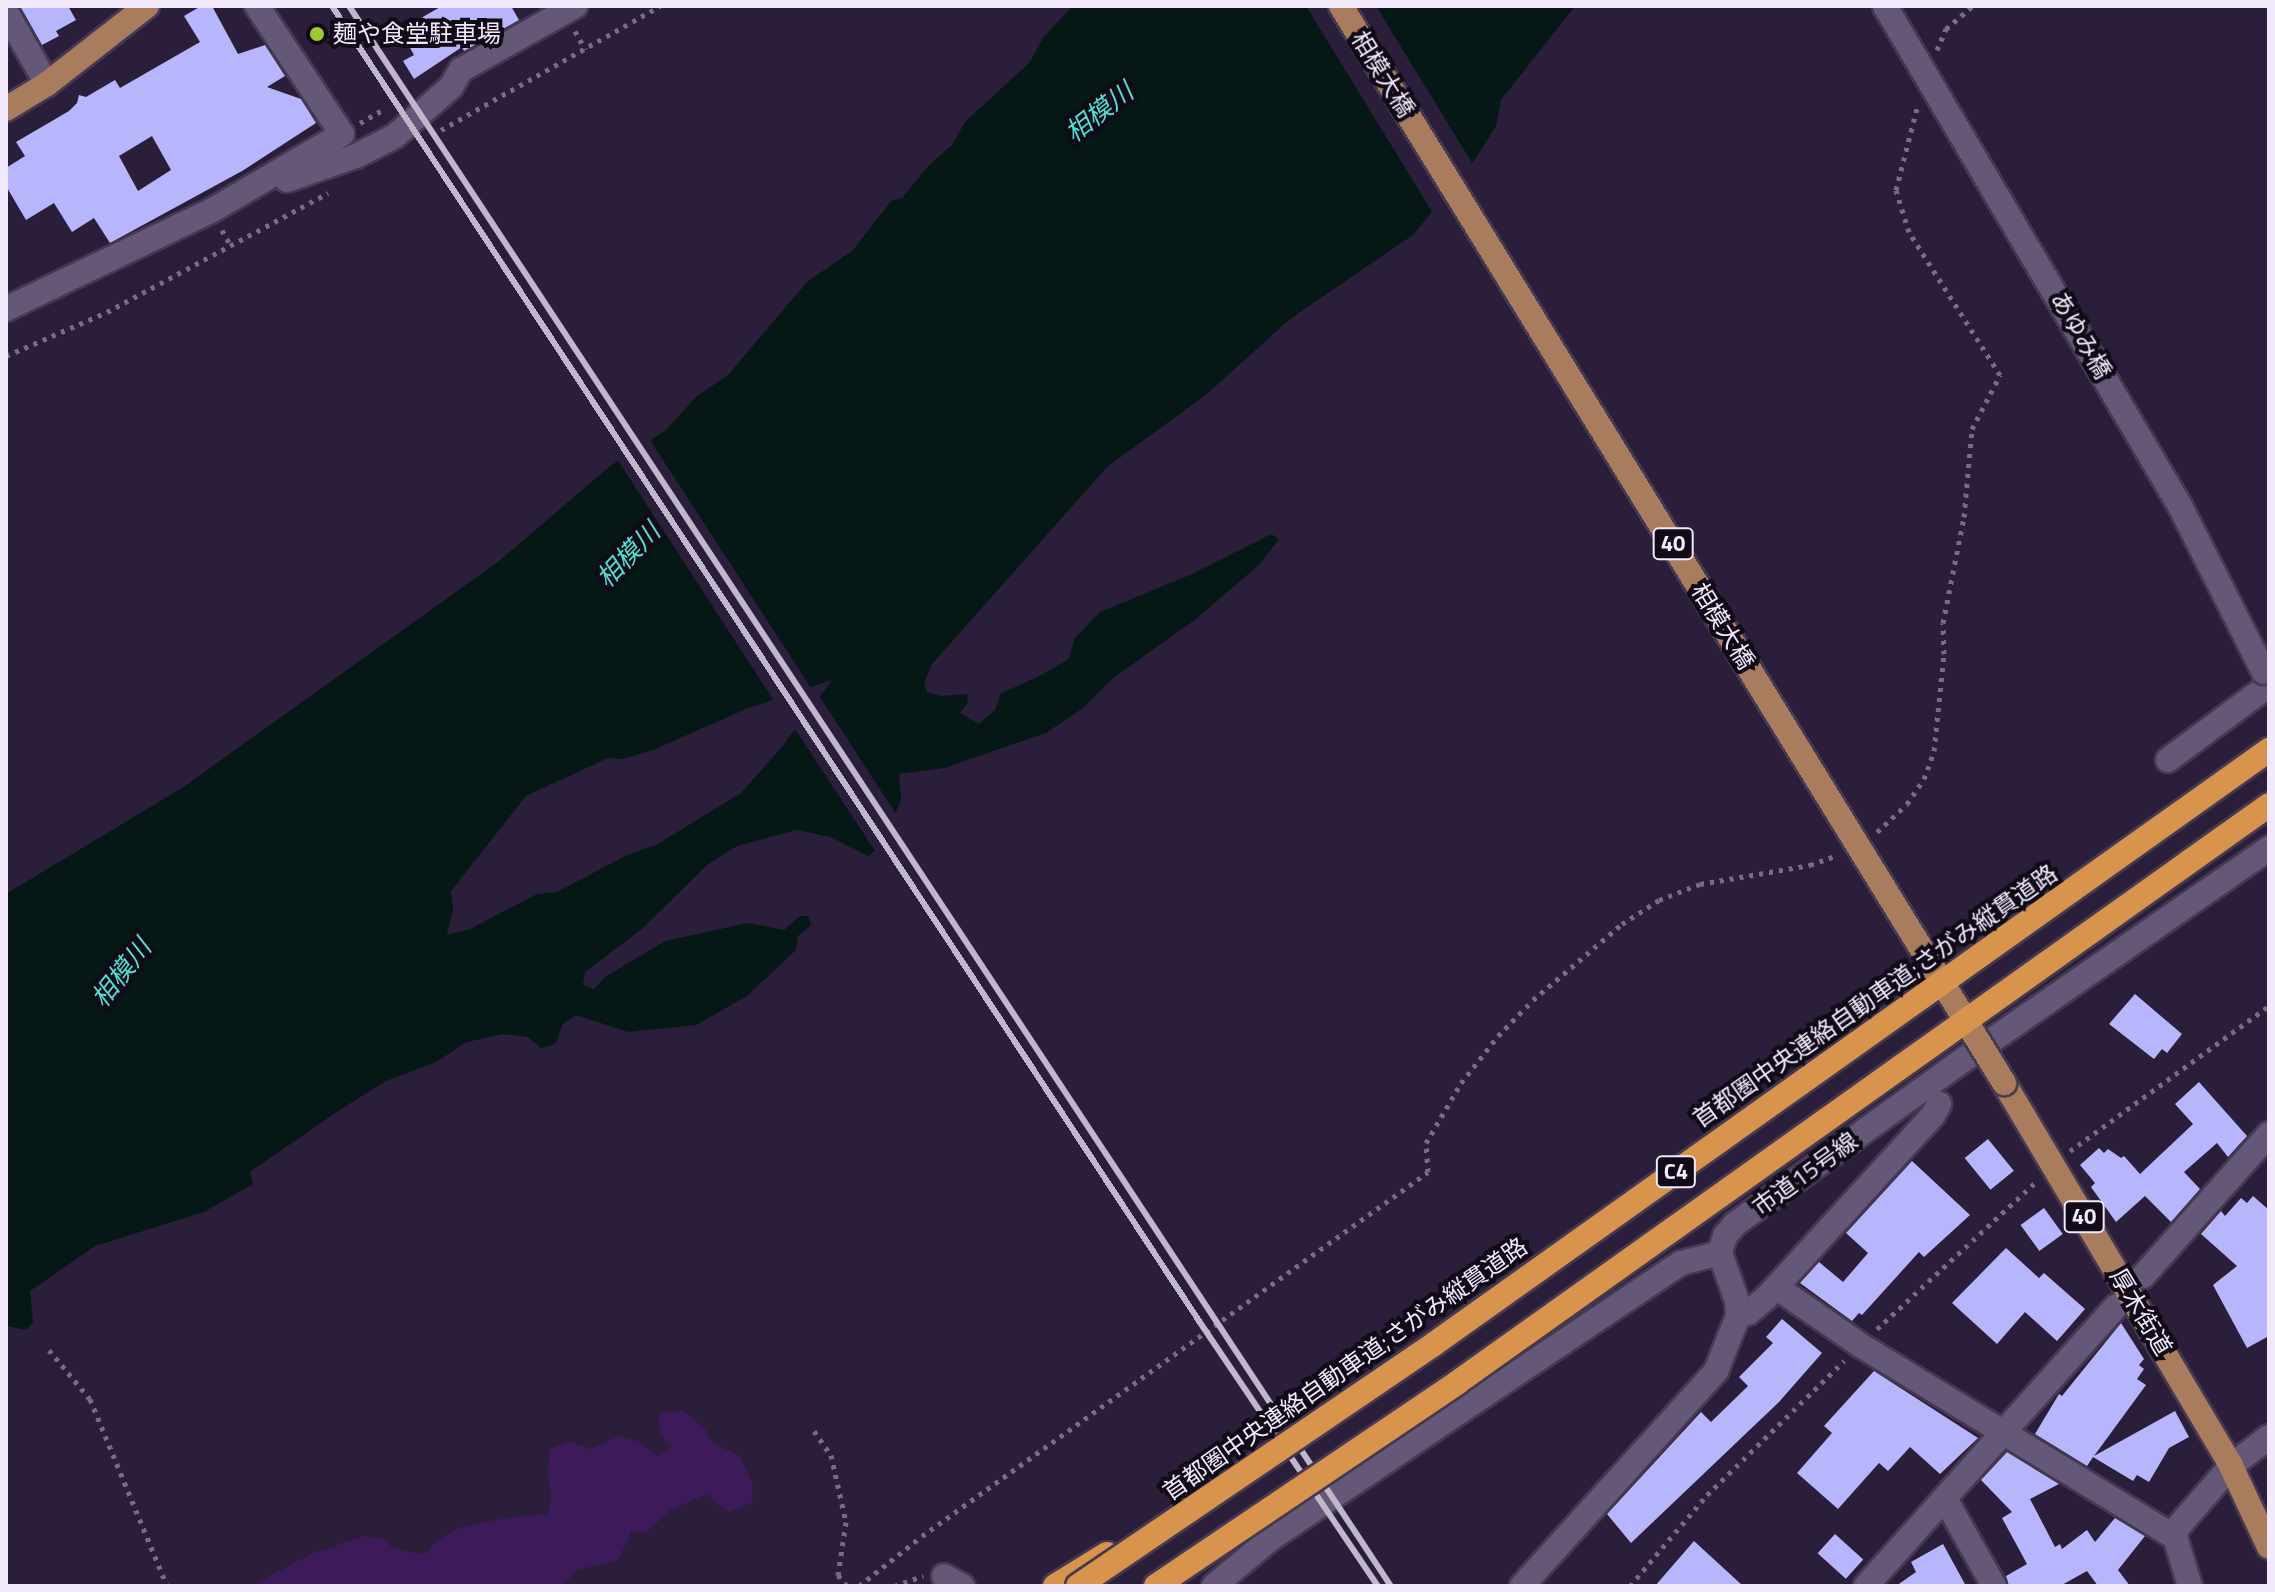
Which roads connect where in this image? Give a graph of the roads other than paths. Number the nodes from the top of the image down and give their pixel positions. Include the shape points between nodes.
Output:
1 (147, 6) edge
2 (257, 6) edge
3 (575, 6) edge
4 (1341, 6) edge
5 (1885, 6) edge
6 (6, 12) edge
7 (47, 84) junction
8 (6, 109) edge
9 (273, 177) junction
10 (6, 309) edge
11 (2267, 680) edge
12 (2269, 750) edge
13 (2168, 760) dead end
14 (2269, 805) edge
15 (2269, 848) edge
16 (2004, 1083) joint
17 (1939, 1104) dead end
18 (2269, 1134) edge
19 (1720, 1253) junction
20 (2143, 1276) dead end
21 (1776, 1287) junction
22 (2116, 1306) dead end
23 (1738, 1316) junction
24 (2004, 1431) junction
25 (2269, 1437) edge
26 (2231, 1466) junction
27 (1232, 1484) junction
28 (1945, 1499) junction
29 (2175, 1537) junction
30 (2269, 1547) edge
31 (1055, 1586) edge
32 (1078, 1586) edge
33 (1156, 1586) edge
34 (1214, 1586) edge
35 (1522, 1586) edge
36 (1866, 1586) edge
37 (1994, 1586) edge
38 (2190, 1586) edge

1 - 7 main road
2 - 9 street via 342,134
3 - 9 street via 461,70 451,87 395,136 287,180
4 - 16 main road, 相模大橋 / 40, bridge
5 - 11 street, あゆみ橋, bridge via 2180,506
6 - 7 street
7 - 8 main road
9 - 10 street
11 - 13 street
12 - 27 highway, 首都圏中央連絡自動車道;さがみ縦貫道路 / C4, bridge
14 - 33 highway, C4, bridge via 1458,1382
15 - 19 street, 市道15号線 via 1735,1224
16 - 26 main road, 厚木街道 / 40
17 - 21 street
18 - 20 street
19 - 23 street
19 - 34 street via 1681,1263 1281,1531
21 - 23 street
21 - 24 street via 1860,1345
22 - 24 street
23 - 35 street via 1716,1371
24 - 28 street
24 - 29 street
25 - 26 street
26 - 29 street via 2184,1517
26 - 30 main road, 厚木街道 / 40
27 - 31 highway, bridge
27 - 32 highway, 首都圏中央連絡自動車道;さがみ縦貫道路 / C4, bridge
28 - 36 street
28 - 37 street
29 - 38 street

